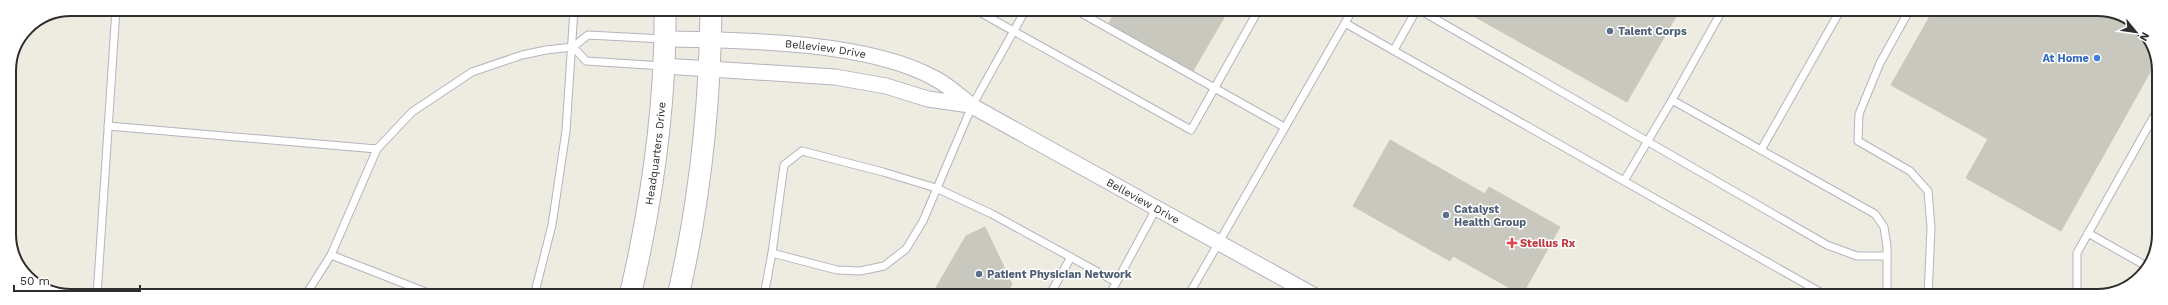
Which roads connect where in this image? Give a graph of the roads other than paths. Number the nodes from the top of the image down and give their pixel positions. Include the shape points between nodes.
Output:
1 (116, 16) edge
2 (574, 16) edge
3 (665, 16) edge
4 (711, 16) edge
5 (987, 16) edge
6 (1022, 16) edge
7 (1086, 16) edge
8 (1256, 16) edge
9 (1349, 16) edge
10 (1414, 16) edge
11 (1430, 16) edge
12 (1720, 16) edge
13 (1838, 16) edge
14 (1907, 16) edge
15 (1345, 23) junction
16 (1014, 31) junction
17 (665, 39) junction
18 (710, 40) junction
19 (573, 47) junction
20 (1394, 50) junction
21 (664, 66) junction
22 (709, 68) junction
23 (1215, 88) junction
24 (1672, 100) junction
25 (972, 106) junction
26 (2152, 120) edge
27 (108, 126) junction
28 (1284, 127) junction
29 (1647, 142) junction
30 (377, 149) junction
31 (1761, 150) junction
32 (1624, 181) junction
33 (936, 188) junction
34 (1158, 207) junction
35 (2088, 233) junction
36 (1219, 242) junction
37 (772, 253) junction
38 (331, 255) junction
39 (1887, 256) junction
40 (1071, 257) junction
41 (2143, 264) edge
42 (1116, 282) junction
43 (97, 289) edge
44 (309, 289) edge
45 (418, 289) edge
46 (536, 289) edge
47 (631, 289) edge
48 (679, 289) edge
49 (765, 289) edge
50 (1053, 289) edge
51 (1112, 289) edge
52 (1192, 289) edge
53 (1302, 289) edge
54 (1815, 289) edge
55 (1887, 289) edge
56 (1928, 289) edge
57 (2077, 289) edge

1 - 27 lane
2 - 19 lane
3 - 17 main road, Headquarters Drive
4 - 18 main road
5 - 16 lane
6 - 16 lane
7 - 23 lane
8 - 23 lane
9 - 15 lane
10 - 20 lane
11 - 29 lane
12 - 24 lane
13 - 31 lane
14 - 56 lane via 1880,63 1859,114 1858,140 1910,171 1928,192 1931,228
15 - 20 lane
15 - 28 lane
16 - 23 lane via 1191,130
16 - 25 lane
17 - 18 street, Belleview Drive
17 - 19 lane via 588,34
17 - 21 main road, Headquarters Drive
18 - 22 main road
18 - 25 street, Belleview Drive via 843,50 894,62 936,79
19 - 21 lane via 586,61
19 - 30 lane via 522,55 472,72 412,112
19 - 46 lane via 566,131 552,225
20 - 32 lane
21 - 22 street, Belleview Drive
21 - 47 main road, Headquarters Drive via 657,145
22 - 25 street, Belleview Drive via 835,77 886,86 928,99
22 - 48 main road via 697,206
23 - 28 lane
24 - 29 lane
24 - 31 lane
25 - 33 lane
25 - 34 street, Belleview Drive
26 - 35 lane
27 - 30 lane
27 - 43 lane
28 - 36 lane
29 - 32 lane
29 - 39 lane via 1827,245 1857,256
30 - 38 lane
31 - 39 lane via 1875,214 1884,227
32 - 54 lane
33 - 37 lane via 923,221 906,250 884,266 860,271 837,270
33 - 37 lane via 802,151 784,165
33 - 40 lane via 992,214
34 - 36 street, Belleview Drive
34 - 42 lane
35 - 41 lane
35 - 57 lane via 2077,253
36 - 52 lane
36 - 53 street, Belleview Drive
37 - 49 lane
38 - 44 lane
38 - 45 lane
39 - 55 lane
40 - 42 lane
40 - 50 lane
42 - 51 lane

